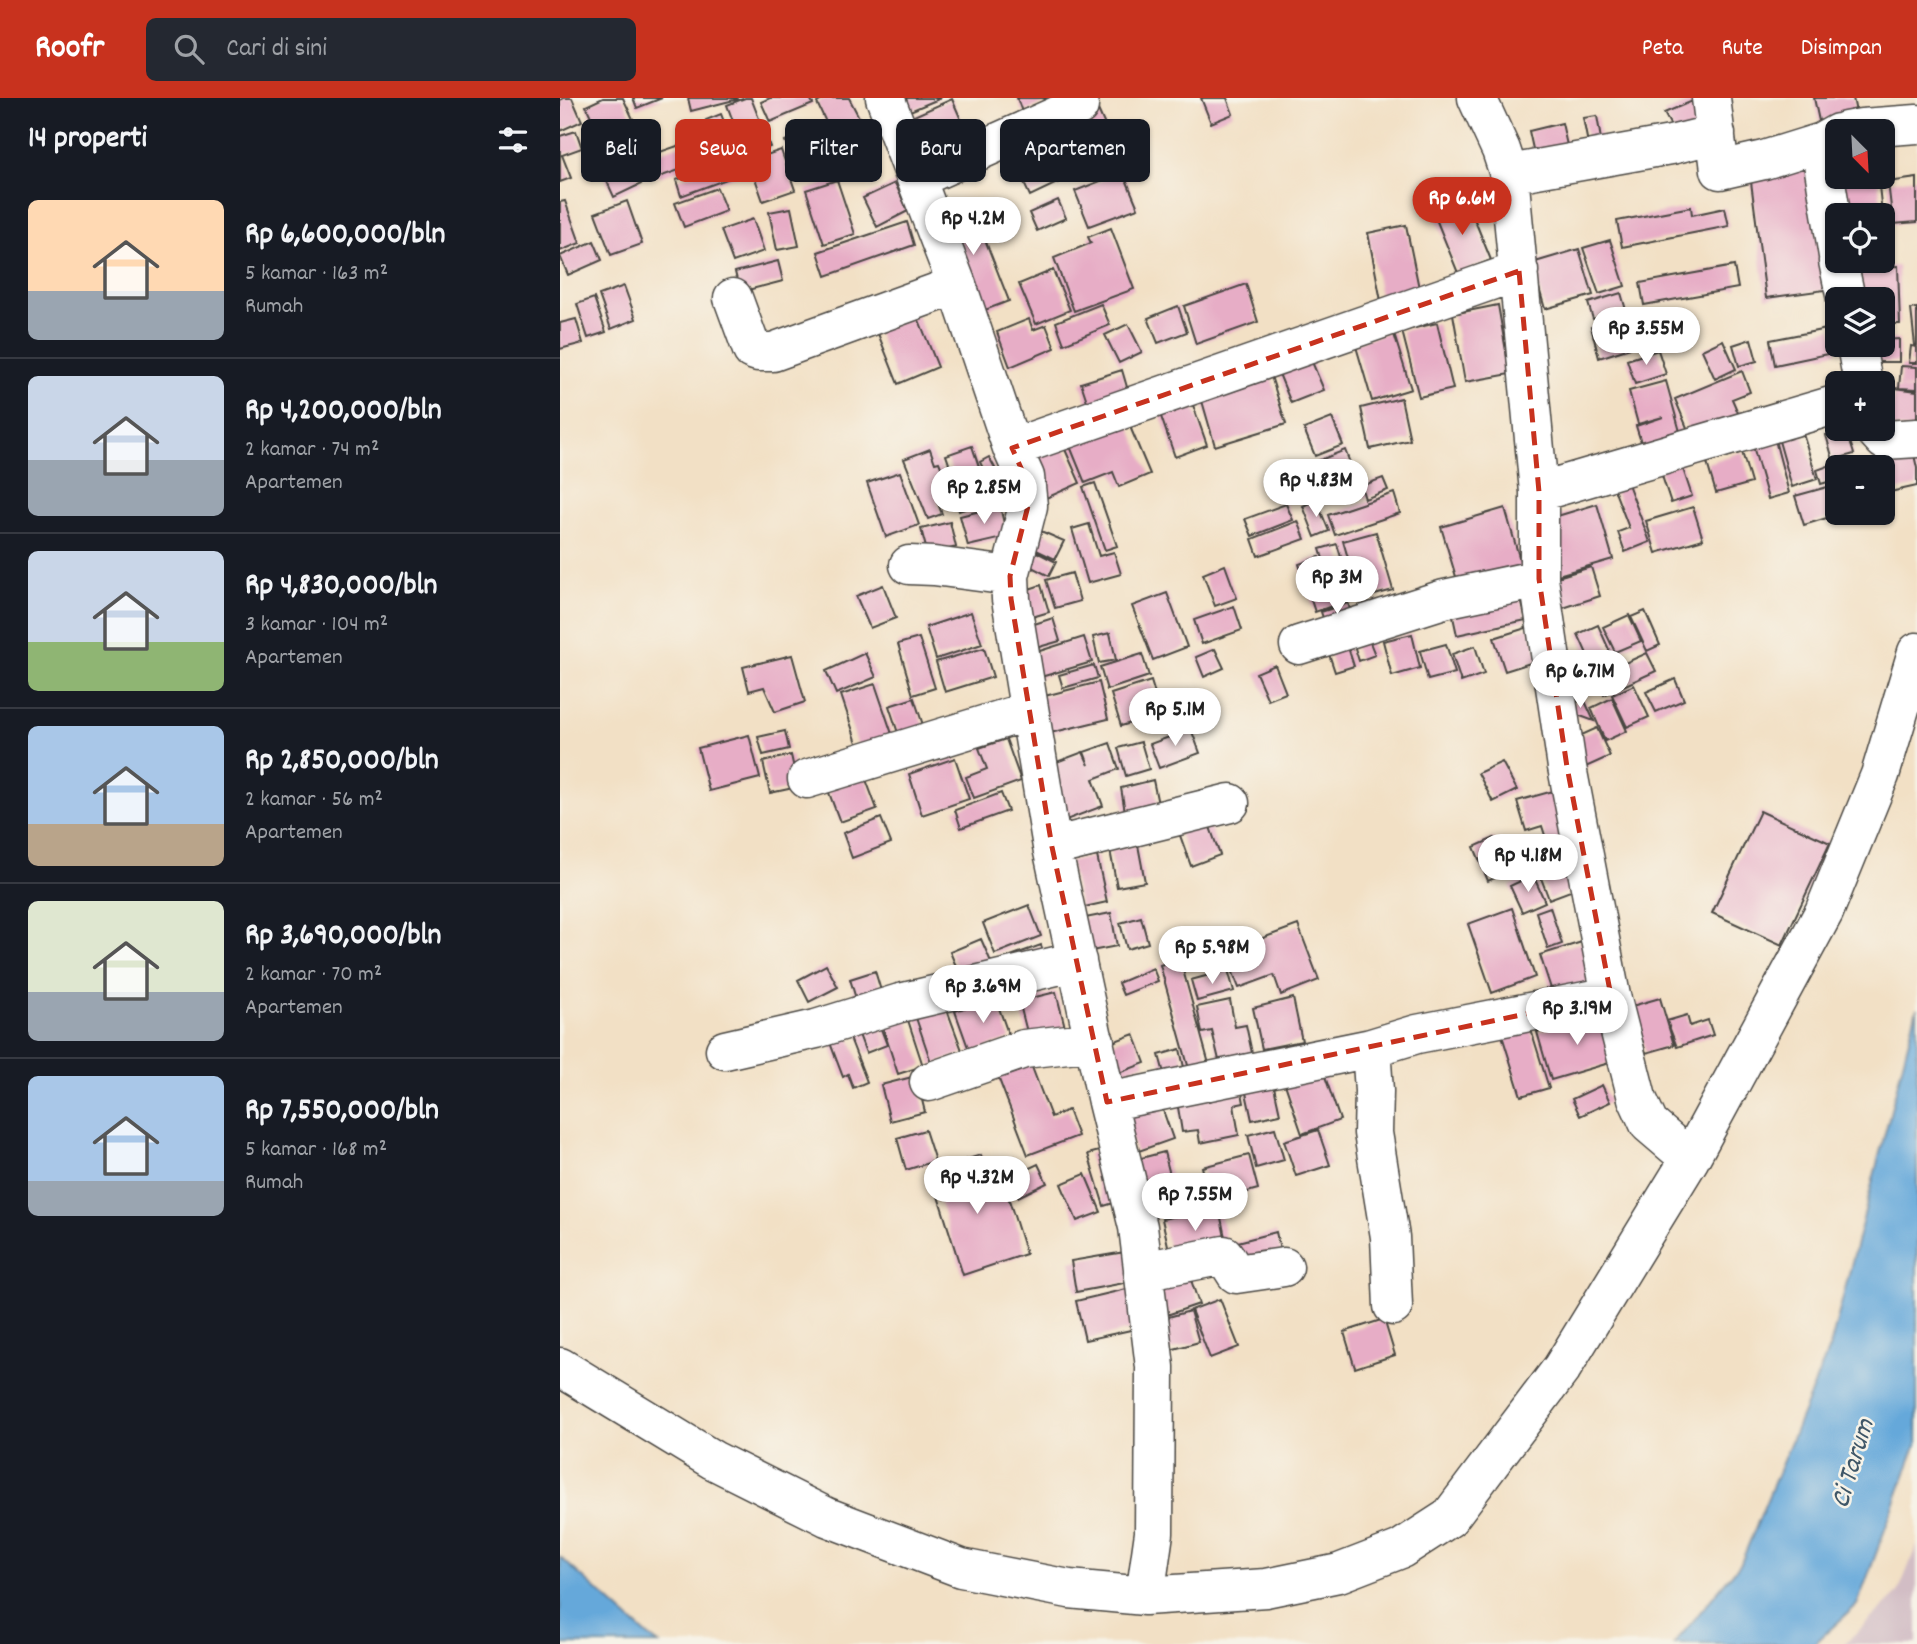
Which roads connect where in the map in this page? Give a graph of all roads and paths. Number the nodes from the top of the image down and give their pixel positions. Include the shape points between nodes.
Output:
1 (885, 98) edge
2 (1477, 98) edge
3 (1079, 106) dead end
4 (1713, 116) edge
5 (1917, 124) edge
6 (1895, 125) edge
7 (896, 127) edge
8 (1825, 133) edge
9 (986, 148) edge
10 (1509, 174) junction
11 (917, 182) edge
12 (1519, 271) junction
13 (957, 285) junction
14 (733, 298) dead end
15 (1825, 408) edge
16 (1917, 438) edge
17 (1895, 439) edge
18 (1012, 448) junction
19 (1539, 492) junction
20 (909, 565) dead end
21 (1010, 576) junction
22 (1539, 579) junction
23 (1299, 645) dead end
24 (1917, 652) edge
25 (1029, 711) junction
26 (807, 779) dead end
27 (1230, 803) dead end
28 (1052, 846) junction
29 (1077, 961) junction
30 (1611, 996) junction
31 (1095, 1041) junction
32 (1371, 1048) junction
33 (725, 1050) dead end
34 (929, 1082) dead end
35 (1107, 1102) junction
36 (1690, 1159) junction
37 (1284, 1266) dead end
38 (1143, 1271) junction
39 (1393, 1306) dead end
40 (560, 1367) edge
41 (1145, 1596) junction

1 - 7 street
2 - 10 street
3 - 9 street
4 - 8 street via 1723,171
4 - 10 street via 1671,145
5 - 6 street
10 - 12 street
11 - 13 street
12 - 18 street
12 - 19 street
13 - 14 street via 766,353 752,349
13 - 18 street
15 - 19 street
16 - 17 street
18 - 21 street via 1025,477 1028,506
19 - 22 street
20 - 21 street
21 - 25 street
22 - 23 street via 1444,599
22 - 30 street via 1567,767
24 - 36 street via 1880,775 1824,912
25 - 26 street
25 - 28 street
27 - 28 street
28 - 29 street
29 - 31 street
29 - 33 street
30 - 32 street via 1417,1034
30 - 36 street via 1637,1098 1649,1124
31 - 34 street via 1024,1049
31 - 35 street
32 - 35 street
32 - 39 street via 1373,1133 1390,1237
35 - 38 street via 1138,1227
36 - 41 street via 1562,1368 1449,1518 1401,1549 1339,1573 1266,1588
37 - 38 street via 1236,1274 1224,1255
38 - 41 street via 1155,1367 1153,1533
40 - 41 street via 713,1460 827,1517 961,1568 1069,1589

